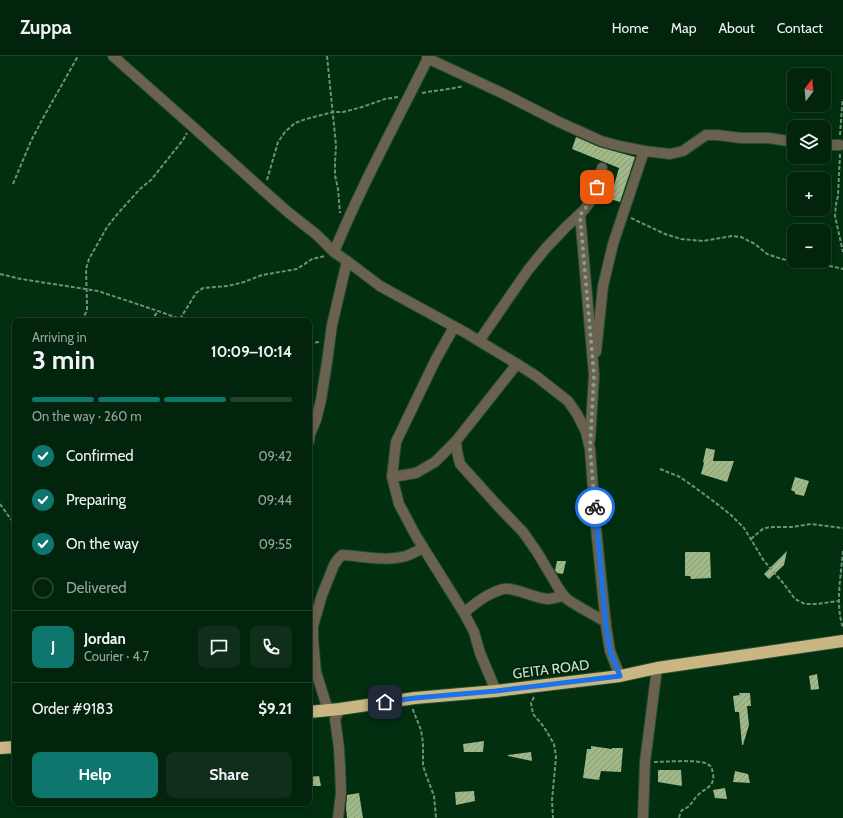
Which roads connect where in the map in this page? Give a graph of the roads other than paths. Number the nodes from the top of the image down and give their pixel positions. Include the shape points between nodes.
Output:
1 (113, 56) edge
2 (428, 57) edge
3 (787, 141) edge
4 (831, 145) edge
5 (840, 145) road end
6 (644, 151) junction
7 (602, 168) dead end
8 (580, 215) junction
9 (334, 252) junction
10 (347, 262) junction
11 (454, 327) junction
12 (479, 341) junction
13 (517, 364) junction
14 (594, 375) junction
15 (312, 429) edge
16 (456, 442) junction
17 (590, 449) junction
18 (392, 477) junction
19 (423, 548) junction
20 (564, 596) junction
21 (464, 613) junction
22 (606, 622) junction
23 (843, 641) edge
24 (657, 668) junction
25 (620, 676) junction
26 (496, 691) junction
27 (334, 709) junction
28 (312, 712) edge
29 (12, 747) edge
30 (0, 748) edge
31 (338, 818) edge
32 (642, 818) edge

1 - 9 street
2 - 6 street via 601,141
2 - 9 street
3 - 6 street via 706,135 678,153
4 - 5 street
6 - 14 street via 613,244 603,286
7 - 8 street via 591,201
8 - 12 street via 546,248 528,270
8 - 14 street
9 - 10 street
10 - 11 street via 380,286
10 - 15 street via 332,325 328,362 316,420
11 - 12 street
11 - 18 street via 396,442
12 - 13 street
13 - 16 street
13 - 17 street via 568,401 586,432
14 - 17 street
16 - 18 street via 435,462 416,473
16 - 20 street via 460,464 523,532
17 - 22 street
18 - 19 street via 399,504
19 - 21 street
19 - 27 street via 406,556 394,558 342,556 334,565 313,626 313,640 316,672
20 - 21 street via 548,599 504,589 474,604
20 - 22 street
21 - 26 street via 474,632
22 - 25 street via 610,651
23 - 24 highway, GEITA ROAD
24 - 25 highway, GEITA ROAD
24 - 32 street via 645,762
25 - 26 highway, GEITA ROAD
26 - 27 highway, GEITA ROAD
27 - 28 highway, GEITA ROAD
27 - 31 street via 340,767
29 - 30 highway

